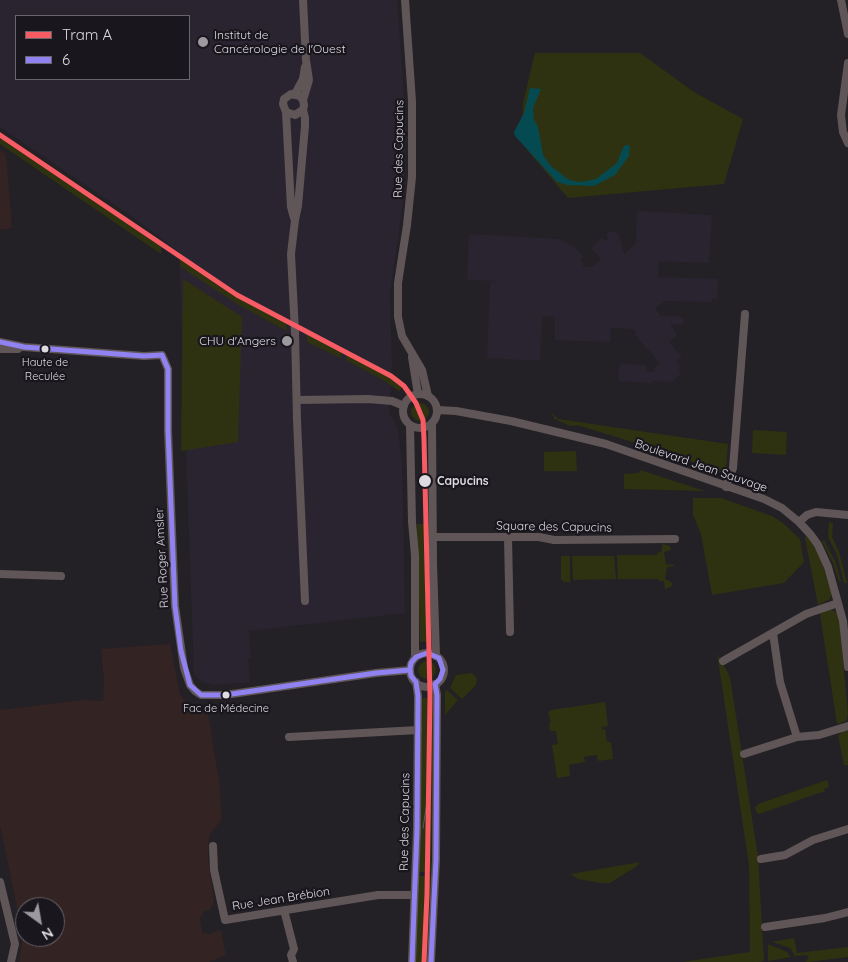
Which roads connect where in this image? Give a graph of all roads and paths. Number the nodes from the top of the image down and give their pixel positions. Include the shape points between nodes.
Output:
1 (303, 0) edge
2 (405, 0) edge
3 (841, 0) edge
4 (848, 34) edge
5 (306, 60) junction
6 (848, 63) edge
7 (295, 94) junction
8 (304, 100) junction
9 (303, 110) junction
10 (286, 112) junction
11 (848, 143) edge
12 (295, 220) junction
13 (745, 314) dead end
14 (0, 342) edge
15 (24, 347) junction
16 (0, 350) edge
17 (412, 355) junction
18 (418, 394) junction
19 (428, 396) junction
20 (297, 400) junction
21 (404, 406) junction
22 (437, 410) junction
23 (432, 423) junction
24 (410, 425) junction
25 (726, 487) junction
26 (848, 515) edge
27 (799, 522) junction
28 (433, 536) junction
29 (508, 537) junction
30 (675, 539) dead end
31 (0, 574) edge
32 (61, 576) dead end
33 (304, 601) dead end
34 (838, 603) junction
35 (510, 632) dead end
36 (773, 633) junction
37 (847, 648) edge
38 (436, 656) junction
39 (415, 658) junction
40 (723, 661) dead end
41 (848, 667) edge
42 (410, 670) junction
43 (416, 682) junction
44 (436, 684) junction
45 (848, 726) edge
46 (418, 730) junction
47 (289, 737) dead end
48 (797, 737) junction
49 (744, 754) dead end
50 (848, 829) edge
51 (213, 846) dead end
52 (761, 859) dead end
53 (0, 882) edge
54 (414, 895) junction
55 (284, 910) junction
56 (848, 912) edge
57 (765, 928) dead end
58 (11, 962) edge
59 (293, 962) edge
60 (412, 962) edge
61 (431, 962) edge

1 - 5 street
2 - 17 street, Rue des Capucins via 412,101 412,177 398,283 398,308 402,336
3 - 4 street
5 - 7 street via 303,80
5 - 8 street via 309,84
6 - 11 street via 841,115 842,132
7 - 8 street
7 - 10 street via 284,99
8 - 9 street
9 - 10 street via 295,115
9 - 12 street via 305,126
10 - 12 street via 291,207
12 - 20 street via 291,254
13 - 25 street via 732,468
14 - 15 street
15 - 16 street
15 - 42 street, Rue Roger Amsler via 162,355 168,369 175,606 184,668 195,691 201,695 225,695
17 - 18 street, Rue des Capucins
17 - 19 street, Rue des Capucins via 422,370
18 - 19 street
18 - 21 street via 409,398
19 - 22 street
20 - 21 street via 368,399 392,401
20 - 33 street
21 - 24 street via 404,416
22 - 23 street
22 - 25 street, Boulevard Jean Sauvage via 511,421 606,444
23 - 24 street via 420,428
23 - 28 street
24 - 39 street
25 - 27 street, Boulevard Jean Sauvage via 764,499
26 - 27 street via 816,512
27 - 34 street, Boulevard Jean Sauvage via 818,545
28 - 29 street, Square des Capucins
28 - 38 street
29 - 30 street, Square des Capucins
29 - 35 street
31 - 32 street
34 - 36 street via 806,614
34 - 37 street, Boulevard Jean Sauvage
36 - 40 street
36 - 48 street via 780,682
37 - 41 street, Boulevard Jean Sauvage
38 - 39 street via 424,653
38 - 44 street via 443,670
39 - 42 street
42 - 43 street, Rue des Capucins
43 - 44 street via 426,686
43 - 46 street, Rue des Capucins
44 - 61 street via 436,860
45 - 48 street via 819,735
46 - 47 street
46 - 54 street, Rue des Capucins
48 - 49 street
50 - 52 street via 812,840 785,855
51 - 55 street, Rue Jean Brébion via 214,870 225,920
53 - 58 street via 14,944
54 - 55 street, Rue Jean Brébion via 378,895
54 - 60 street, Rue des Capucins
55 - 59 street via 294,949 291,955
56 - 57 street

